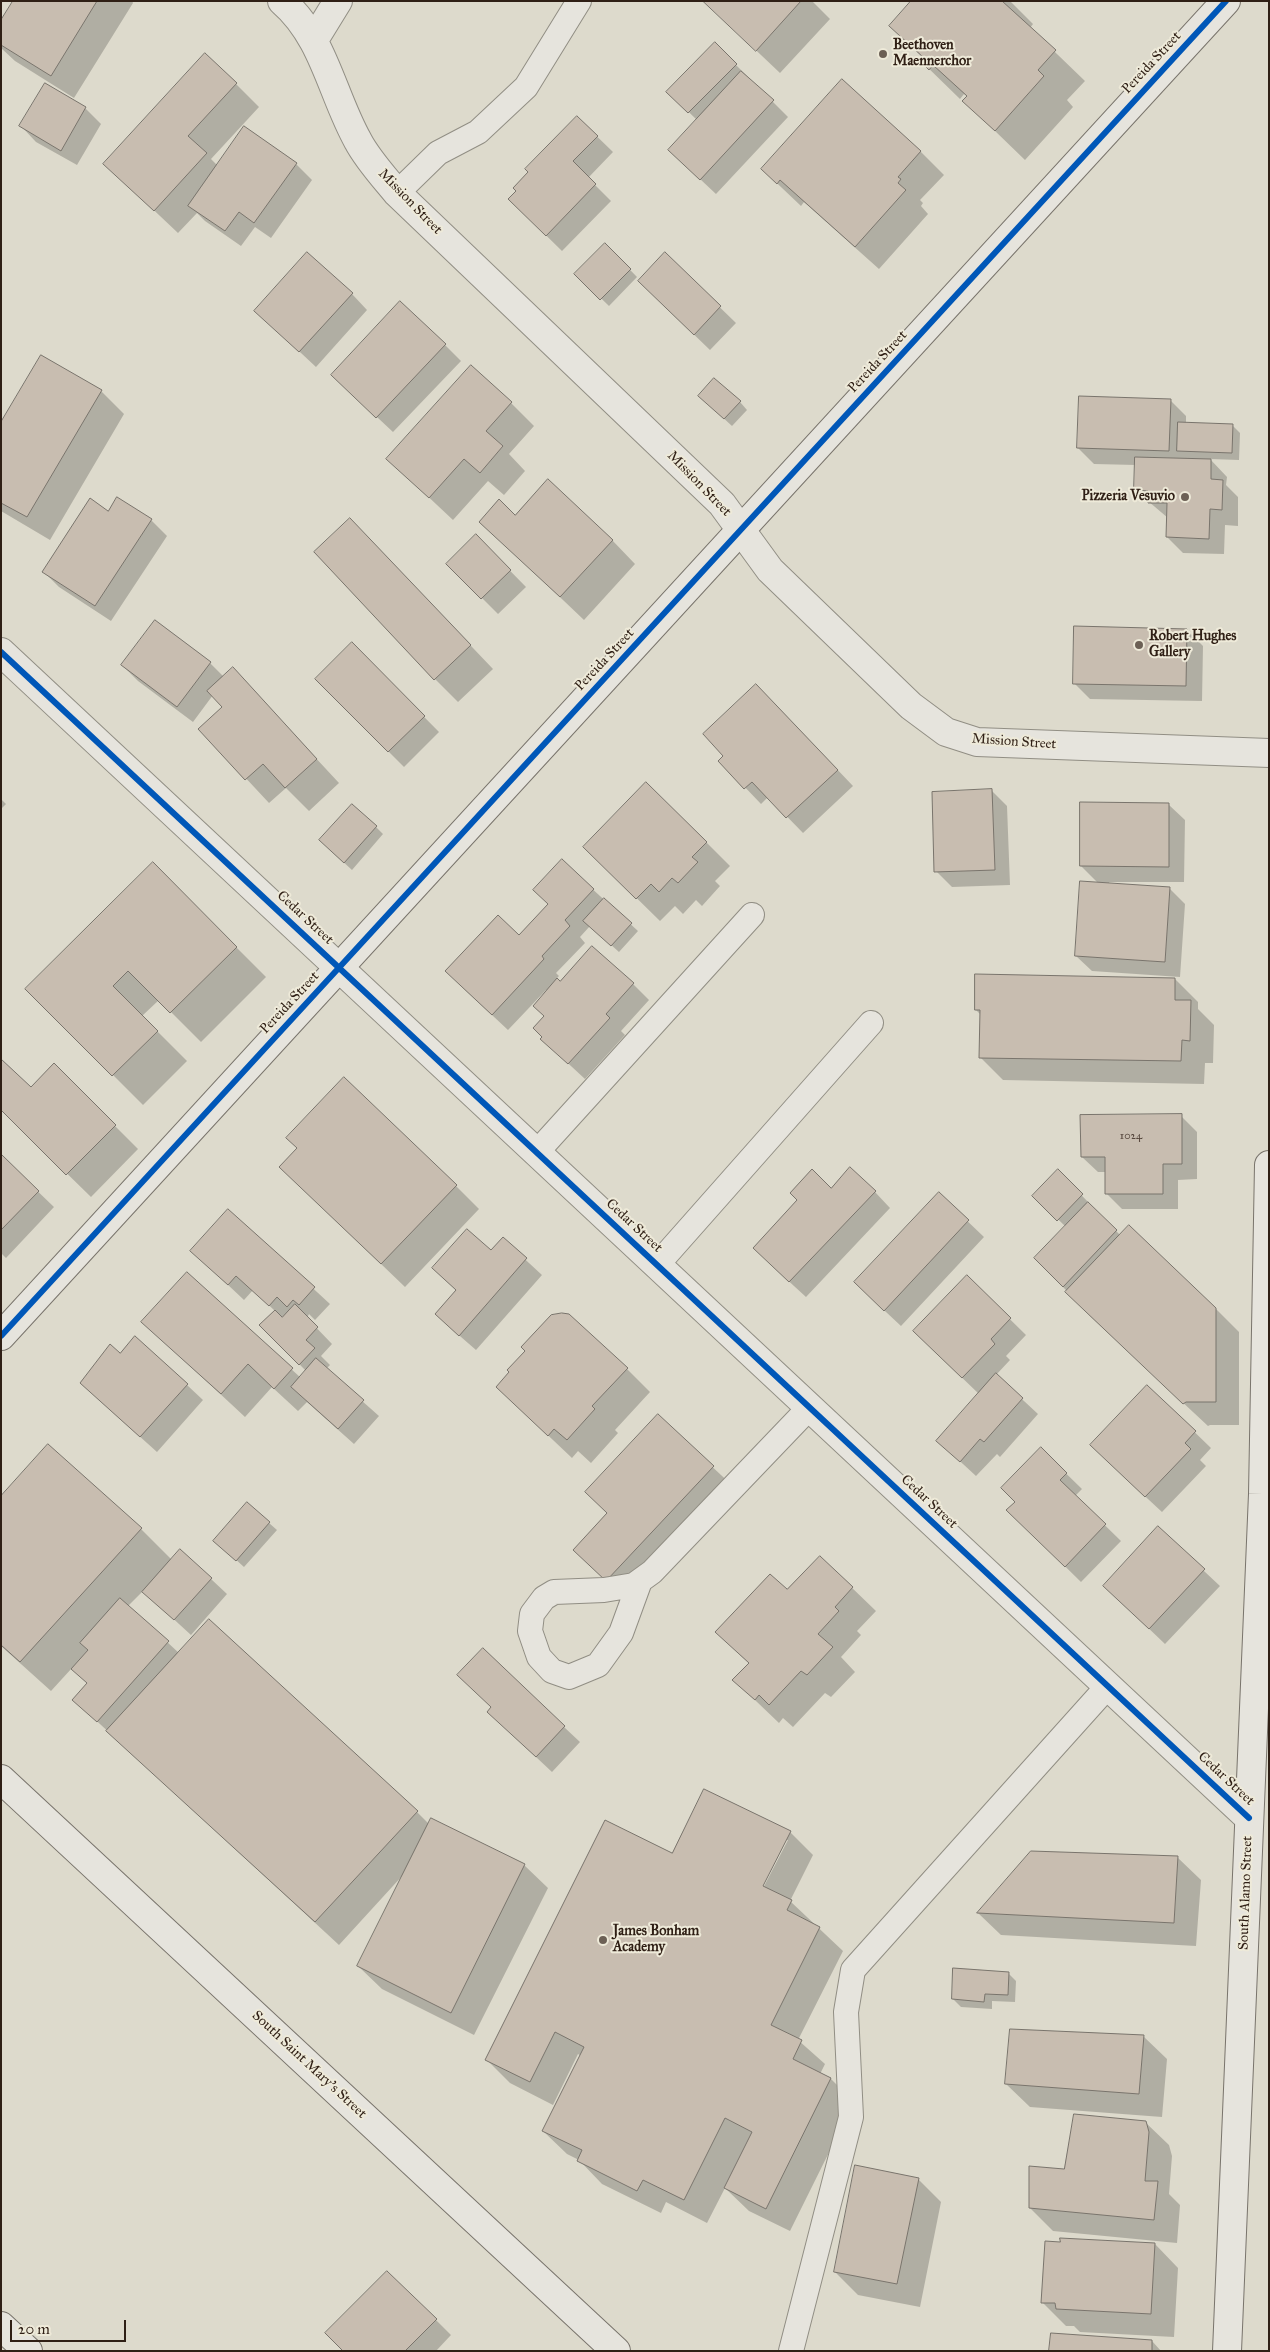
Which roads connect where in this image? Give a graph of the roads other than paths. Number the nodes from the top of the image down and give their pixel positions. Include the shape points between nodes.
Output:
1 (282, 1) edge
2 (338, 1) edge
3 (578, 1) edge
4 (1226, 1) edge
5 (314, 40) junction
6 (397, 193) junction
7 (741, 530) junction
8 (1, 652) edge
9 (1269, 753) edge
10 (752, 914) dead end
11 (339, 968) junction
12 (871, 1023) dead end
13 (537, 1152) junction
14 (1269, 1165) edge
15 (657, 1265) junction
16 (1, 1336) edge
17 (809, 1408) junction
18 (1266, 1495) edge
19 (640, 1581) junction
20 (1108, 1686) junction
21 (1, 1779) edge
22 (1249, 1818) junction
23 (1, 2326) edge
24 (28, 2351) edge
25 (616, 2351) edge
26 (791, 2351) edge
27 (1227, 2351) edge

1 - 5 street, Mission Street
2 - 5 street
3 - 6 lane via 526,87 478,132 438,153
4 - 7 street, Pereida Street
5 - 6 street, Mission Street via 358,142
6 - 7 street, Mission Street via 722,504
7 - 9 street, Mission Street via 770,570 911,706 946,732 977,742
7 - 11 street, Pereida Street
8 - 11 street, Cedar Street
10 - 13 lane
11 - 13 street, Cedar Street
11 - 16 street, Pereida Street
12 - 15 lane
13 - 15 street, Cedar Street
14 - 18 street, South Alamo Street
15 - 17 street, Cedar Street
17 - 19 lane
17 - 20 street, Cedar Street
18 - 22 street, South Alamo Street
19 - 19 lane via 604,1590 554,1592 544,1598 532,1614 530,1630 539,1657 552,1670 569,1677 598,1665 621,1633
20 - 22 street, Cedar Street
20 - 26 lane via 853,1970 846,2012 851,2117
21 - 25 street, South Saint Mary's Street
22 - 27 street, South Alamo Street
23 - 24 street

